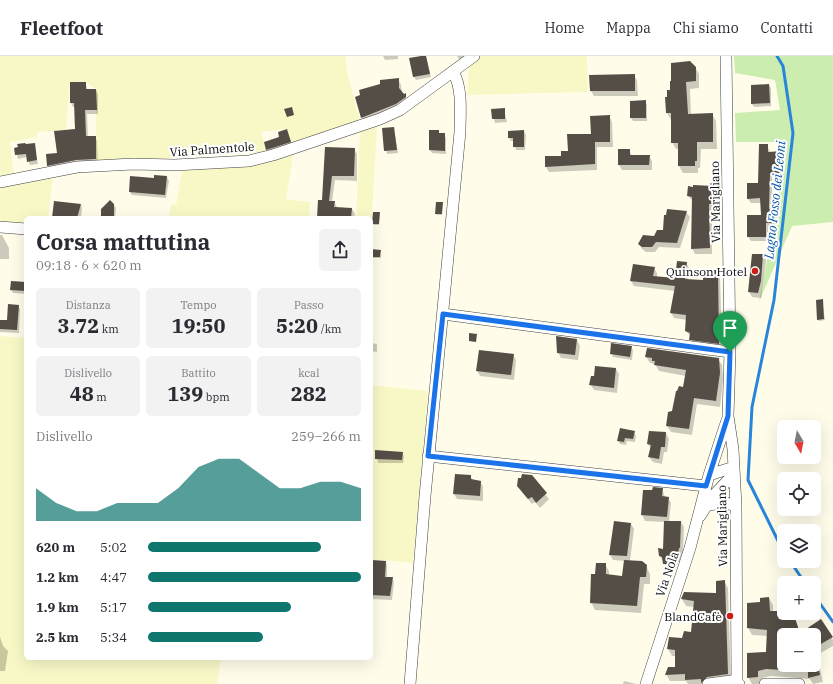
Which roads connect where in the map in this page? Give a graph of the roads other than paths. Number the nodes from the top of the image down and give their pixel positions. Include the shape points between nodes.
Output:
1 (474, 56) edge
2 (726, 56) edge
3 (453, 71) junction
4 (0, 182) edge
5 (0, 227) edge
6 (24, 229) edge
7 (443, 314) junction
8 (730, 352) junction
9 (728, 416) junction
10 (428, 456) junction
11 (734, 470) junction
12 (709, 475) junction
13 (706, 486) junction
14 (707, 505) junction
15 (736, 506) junction
16 (698, 518) junction
17 (410, 684) edge
18 (646, 684) edge
19 (708, 684) edge
20 (738, 684) edge
21 (765, 684) edge
22 (799, 684) edge

1 - 3 street, Via Palmentole
2 - 8 street, Via Marigliano
3 - 4 street, Via Palmentole via 400,110 380,119 249,161 76,167
3 - 7 street via 460,91 460,132
5 - 6 street
7 - 8 street
7 - 10 street
8 - 9 street, Via Marigliano
9 - 11 street, Via Marigliano
9 - 12 street, Via Nola
10 - 13 street
10 - 17 street
11 - 12 street
11 - 14 street, Via Nola
11 - 15 street, Via Marigliano
12 - 13 street, Via Nola
13 - 16 street, Via Nola
14 - 15 street via 726,503
14 - 16 street, Via Nola
15 - 20 street, Via Marigliano
16 - 18 street, Via Nola
19 - 20 street via 731,681
21 - 22 street

